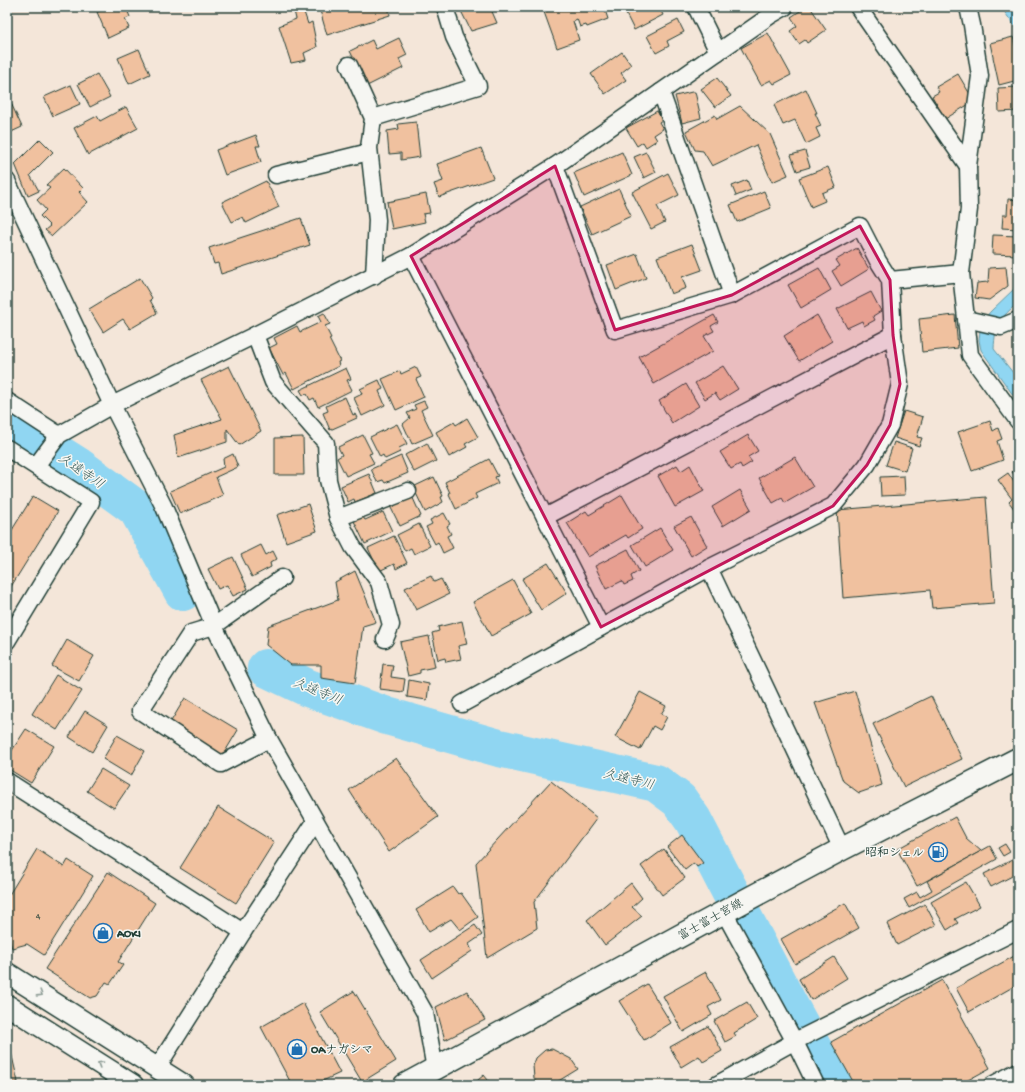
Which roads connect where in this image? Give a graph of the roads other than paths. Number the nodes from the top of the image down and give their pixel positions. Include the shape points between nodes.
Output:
1 (445, 7) edge
2 (696, 7) edge
3 (785, 7) edge
4 (858, 7) edge
5 (968, 7) edge
6 (718, 52) junction
7 (350, 65) dead end
8 (661, 92) junction
9 (373, 118) junction
10 (369, 152) junction
11 (555, 166) junction
12 (968, 166) junction
13 (276, 175) dead end
14 (7, 181) edge
15 (411, 256) junction
16 (961, 273) junction
17 (374, 276) junction
18 (890, 280) junction
19 (732, 295) junction
20 (971, 320) junction
21 (1018, 320) edge
22 (255, 335) junction
23 (893, 335) junction
24 (7, 401) edge
25 (112, 405) junction
26 (1018, 421) edge
27 (56, 438) junction
28 (7, 448) edge
29 (38, 463) junction
30 (408, 491) dead end
31 (545, 517) junction
32 (338, 518) junction
33 (709, 568) junction
34 (282, 578) dead end
35 (214, 626) junction
36 (601, 627) junction
37 (385, 638) dead end
38 (7, 641) edge
39 (462, 704) dead end
40 (269, 738) junction
41 (1018, 760) edge
42 (7, 781) edge
43 (315, 822) junction
44 (842, 849) junction
45 (726, 911) junction
46 (1018, 930) edge
47 (243, 932) junction
48 (7, 973) edge
49 (7, 1006) edge
50 (796, 1041) junction
51 (157, 1068) junction
52 (435, 1069) junction
53 (1018, 1071) edge
54 (132, 1085) edge
55 (184, 1085) edge
56 (405, 1085) edge
57 (716, 1085) edge
58 (816, 1085) edge
59 (992, 1085) edge

1 - 9 street via 454,37 478,86
2 - 6 street
3 - 6 street
4 - 12 street
5 - 12 street via 980,76
6 - 8 street
7 - 9 street
8 - 11 street
8 - 19 street
9 - 10 street
10 - 13 street
10 - 17 street via 377,220
11 - 15 street
11 - 19 street via 615,330
12 - 16 street via 969,209
14 - 25 street
15 - 17 street
15 - 31 street
16 - 18 street
16 - 20 street
17 - 22 street
18 - 19 street via 860,226
18 - 23 street
20 - 21 street via 1001,327
20 - 26 street via 970,355
22 - 25 street
22 - 32 street via 273,382 326,443 328,480
23 - 31 street
23 - 33 street via 900,384 890,425 867,465 833,506
24 - 27 street
25 - 27 street
25 - 35 street via 164,507
27 - 29 street
28 - 29 street
29 - 38 street via 91,502
30 - 32 street
31 - 36 street
32 - 37 street via 353,547 379,582 391,625
33 - 36 street
33 - 44 street
34 - 35 street
35 - 40 street
35 - 40 street via 191,633 140,711 221,764
36 - 39 street
40 - 43 street
41 - 44 main road, 富士富士宮線
42 - 47 street
43 - 47 street
43 - 52 street via 425,1013
44 - 45 main road, 富士富士宮線
45 - 50 street
45 - 52 main road, 富士富士宮線
46 - 50 street
47 - 51 street
48 -> 51 street
54 -> 49 street
50 - 57 street
50 - 58 street
51 - 55 street
52 - 56 main road, 富士富士宮線
53 - 59 street

